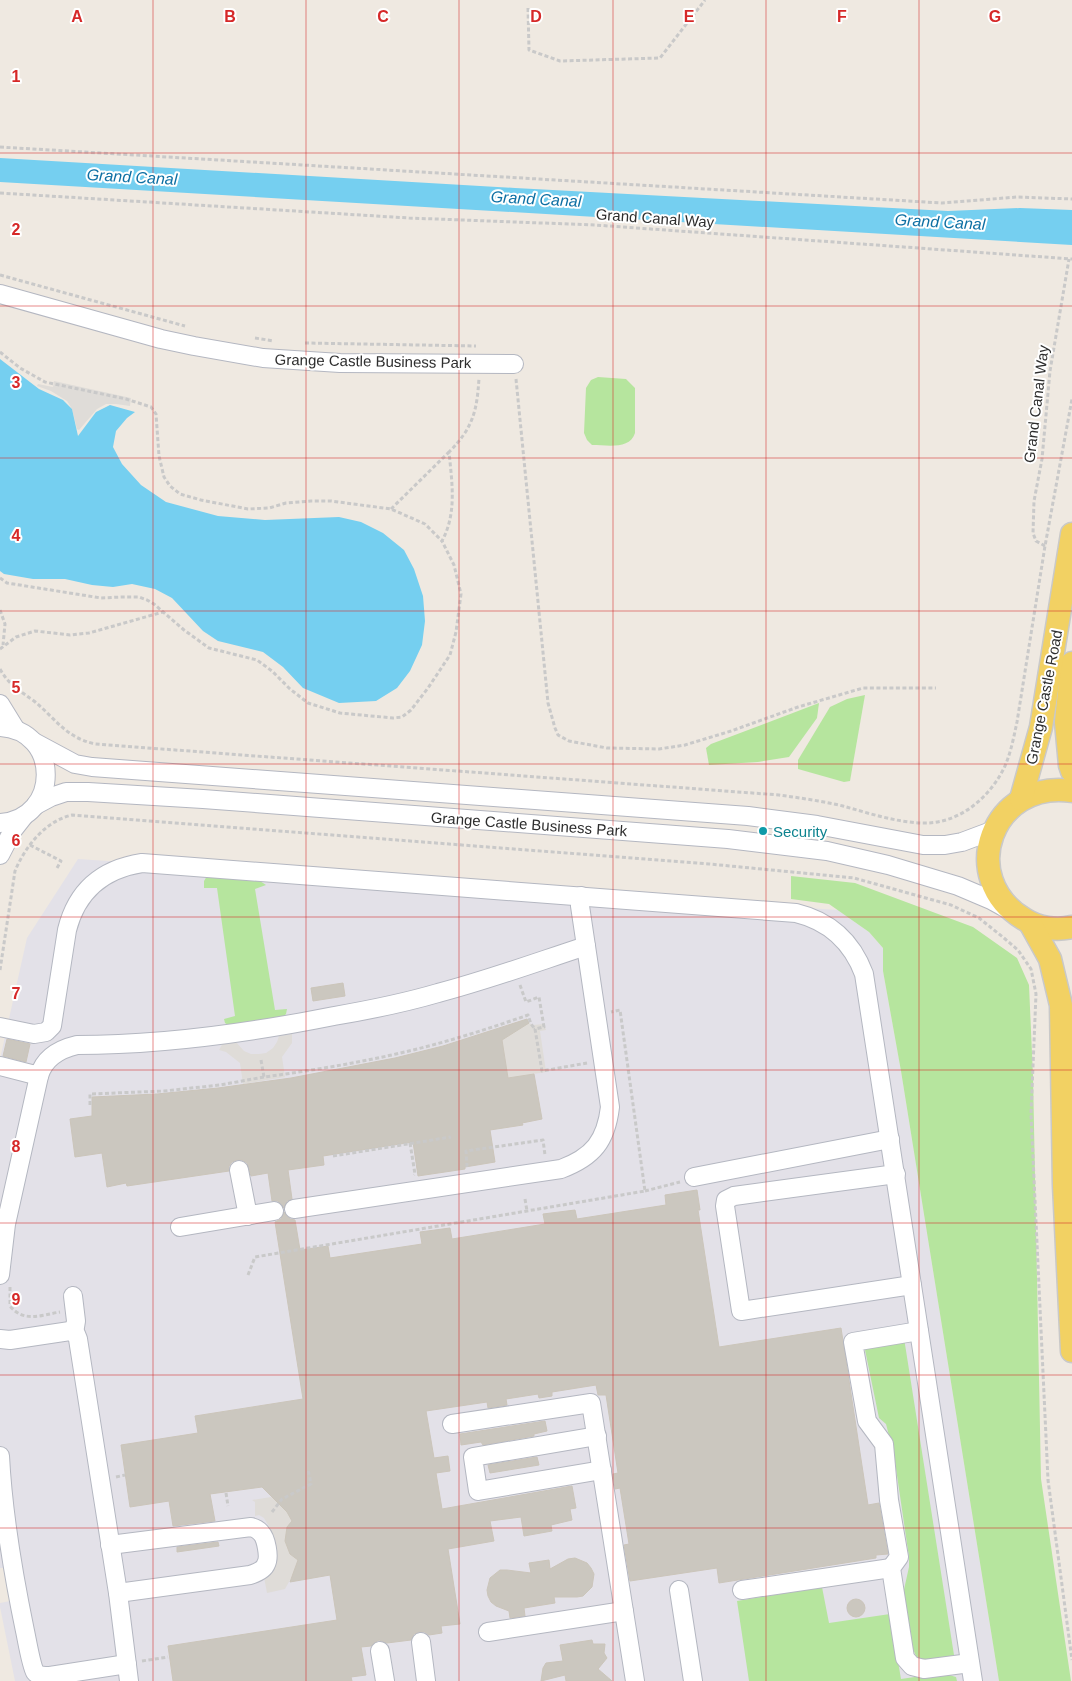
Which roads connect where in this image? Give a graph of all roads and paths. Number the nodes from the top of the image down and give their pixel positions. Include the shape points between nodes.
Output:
1 (706, 0) edge
2 (528, 8) dead end
3 (0, 147) edge
4 (0, 193) edge
5 (1072, 199) edge
6 (1071, 259) edge
7 (0, 274) edge
8 (0, 294) edge
9 (189, 327) dead end
10 (254, 338) dead end
11 (282, 342) dead end
12 (299, 342) dead end
13 (472, 345) dead end
14 (0, 352) edge
15 (514, 364) joint
16 (479, 380) dead end
17 (1072, 399) edge
18 (449, 452) junction
19 (391, 509) junction
20 (1072, 534) edge
21 (442, 541) junction
22 (1045, 546) junction
23 (0, 578) edge
24 (0, 610) edge
25 (164, 612) junction
26 (3, 645) junction
27 (0, 649) edge
28 (1072, 663) edge
29 (0, 669) edge
30 (936, 688) dead end
31 (0, 704) edge
32 (8, 728) edge
33 (34, 742) junction
34 (1072, 771) edge
35 (1072, 791) edge
36 (1021, 799) junction
37 (30, 810) junction
38 (0, 822) edge
39 (994, 830) junction
40 (30, 845) junction
41 (0, 855) edge
42 (56, 870) dead end
43 (581, 896) junction
44 (1022, 918) junction
45 (1072, 927) edge
46 (586, 946) junction
47 (0, 970) edge
48 (518, 979) dead end
49 (4, 1028) edge
50 (535, 1029) junction
51 (261, 1060) dead end
52 (596, 1061) dead end
53 (0, 1066) edge
54 (39, 1076) junction
55 (264, 1077) junction
56 (90, 1105) dead end
57 (451, 1137) dead end
58 (890, 1139) junction
59 (410, 1144) junction
60 (333, 1156) dead end
61 (239, 1170) dead end
62 (463, 1171) dead end
63 (547, 1171) junction
64 (896, 1174) junction
65 (411, 1175) dead end
66 (694, 1177) dead end
67 (525, 1199) dead end
68 (294, 1208) dead end
69 (274, 1211) dead end
70 (527, 1211) dead end
71 (248, 1216) junction
72 (180, 1227) dead end
73 (0, 1275) edge
74 (912, 1284) junction
75 (73, 1296) dead end
76 (919, 1331) junction
77 (74, 1333) junction
78 (0, 1339) edge
79 (1072, 1351) edge
80 (452, 1424) dead end
81 (596, 1436) junction
82 (0, 1456) edge
83 (308, 1470) dead end
84 (602, 1470) junction
85 (226, 1493) dead end
86 (228, 1506) dead end
87 (272, 1512) dead end
88 (110, 1545) junction
89 (890, 1568) junction
90 (679, 1590) dead end
91 (742, 1590) dead end
92 (118, 1593) junction
93 (624, 1611) junction
94 (488, 1632) dead end
95 (421, 1642) dead end
96 (380, 1650) dead end
97 (168, 1657) dead end
98 (1072, 1660) edge
99 (970, 1663) junction
100 (131, 1669) edge
101 (385, 1681) edge
102 (426, 1681) edge
103 (635, 1681) edge
104 (693, 1681) edge
105 (973, 1681) edge

1 - 2 path via 660,58 560,61 529,50
3 - 5 path via 942,203 1017,197
4 - 6 path, Grand Canal Way via 400,218 595,225
6 - 22 path, Grand Canal Way via 1050,371 1042,459 1034,501 1032,534
7 - 9 path
8 - 15 street, Grange Castle Business Park via 162,339 263,358 340,363
10 - 11 path
12 - 13 path
14 - 19 path via 45,382 151,407 156,414 164,477 180,494 248,509 311,501
15 - 30 path via 548,703 558,735 568,741 607,748 659,749 685,745 863,688
16 - 18 path via 472,422
17 - 22 path
18 - 19 path
18 - 21 path via 452,511
19 - 21 path via 424,524
20 - 36 main road, Grange Castle Road via 1041,726
21 - 25 path via 454,565 461,594 456,632 450,656 418,702 402,717 340,713 308,703 257,660 209,648
22 - 29 path via 1017,722 1005,766 979,801 942,822 914,823 779,795 95,744 70,734 57,724 12,686
23 - 25 path via 7,583 101,598 139,598
24 - 26 path via 5,624
25 - 26 path via 89,633 70,635 35,631
26 - 27 path
28 - 34 main road, Grange Castle Road via 1066,722
31 - 32 street
32 - 33 street, Grange Castle Business Park
33 - 37 street via 44,760 47,775 44,790
33 - 39 street, Grange Castle Business Park via 75,764 92,767 748,816 923,845 962,842
35 - 36 main road via 1049,791
36 - 39 main road via 1006,811
37 - 38 street via 10,822
37 - 41 street, Grange Castle Business Park via 12,830
37 - 44 street, Grange Castle Business Park via 66,792 88,792 728,839 827,851 888,865 958,886
39 - 44 main road via 988,860 991,880 998,895
40 - 42 path via 61,861
40 - 47 path via 15,871
40 - 98 path via 63,817 105,817 854,878 951,905 979,918 1018,950 1031,970 1036,994 1032,1114 1048,1480
43 - 46 street
43 - 49 street via 165,864 130,865 100,878 81,896 73,910 52,1026 40,1034
43 - 58 street via 796,913 829,927 853,949 864,974
44 - 45 main road via 1047,928
44 - 79 main road via 1050,959 1061,1005 1064,1185
46 - 54 street via 438,993 297,1024 146,1043 72,1046 54,1054
46 - 63 street via 608,1087 608,1122 597,1145 588,1154 575,1163
48 - 50 path via 526,1002 539,997 544,1028
50 - 52 path via 542,1071
50 - 55 path via 528,1015 395,1054
51 - 55 path
53 - 54 street
54 - 73 street via 6,1224
55 - 56 path via 164,1091 90,1094
57 - 59 path
58 - 64 street
58 - 66 street
59 - 60 path
59 - 65 path via 415,1174
61 - 71 street
62 - 63 path via 467,1170 466,1150 543,1140
63 - 68 street
64 - 74 street
64 - 74 street via 734,1196 726,1200 726,1216 741,1312
67 - 70 path
69 - 71 street
71 - 72 street
74 - 76 street
75 - 77 street
76 - 89 street via 854,1342 867,1421 884,1444 899,1557
76 - 99 street
77 - 78 street
77 - 88 street via 82,1360
80 - 81 street via 591,1403
81 - 84 street
81 - 84 street via 473,1457 478,1491
82 - 100 street via 11,1560 35,1672 50,1676
83 - 87 path via 311,1484 282,1499
84 - 93 street
85 - 86 path
88 - 92 street
88 - 92 street via 251,1527 263,1534 268,1559 266,1566 250,1575
89 - 91 street
89 - 99 street via 905,1658 912,1666 924,1669
90 - 104 street
92 - 100 street
93 - 94 street
93 - 103 street
95 - 102 street
96 - 101 street
97 - 100 path
99 - 105 street

